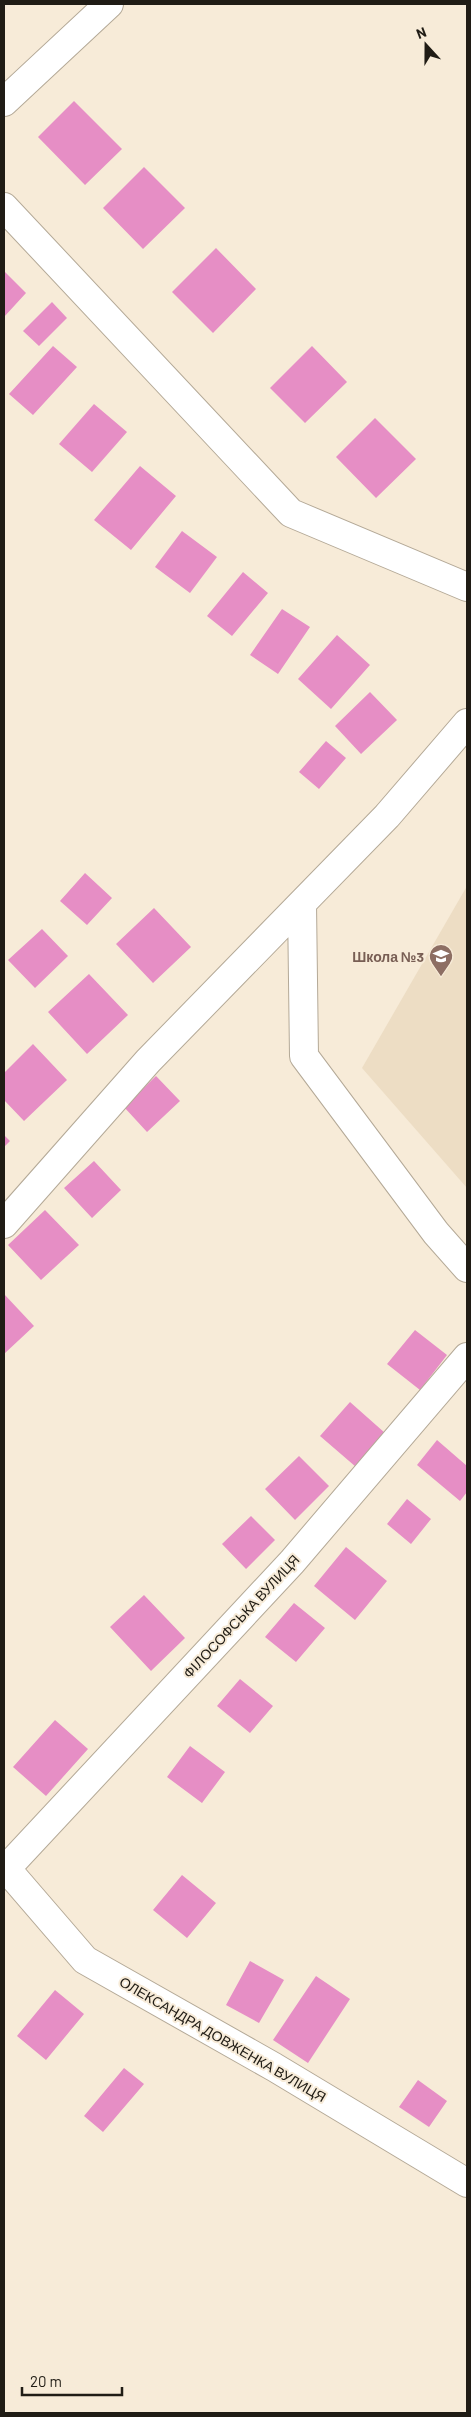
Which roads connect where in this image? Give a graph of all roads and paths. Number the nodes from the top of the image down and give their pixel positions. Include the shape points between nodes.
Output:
1 (109, 4) edge
2 (4, 102) edge
3 (4, 207) edge
4 (467, 588) edge
5 (467, 723) edge
6 (302, 904) junction
7 (4, 1224) edge
8 (467, 1268) edge
9 (467, 1357) edge
10 (4, 1869) edge
11 (467, 2183) edge

1 - 2 street
3 - 4 street via 291,513
5 - 6 street via 387,816
6 - 7 street via 148,1061
6 - 8 street via 304,1056 436,1233
9 - 10 street, ФІЛОСОФСЬКА ВУЛИЦЯ via 292,1562
10 - 11 street, ОЛЕКСАНДРА ДОВЖЕНКА ВУЛИЦЯ via 84,1960 274,2067

